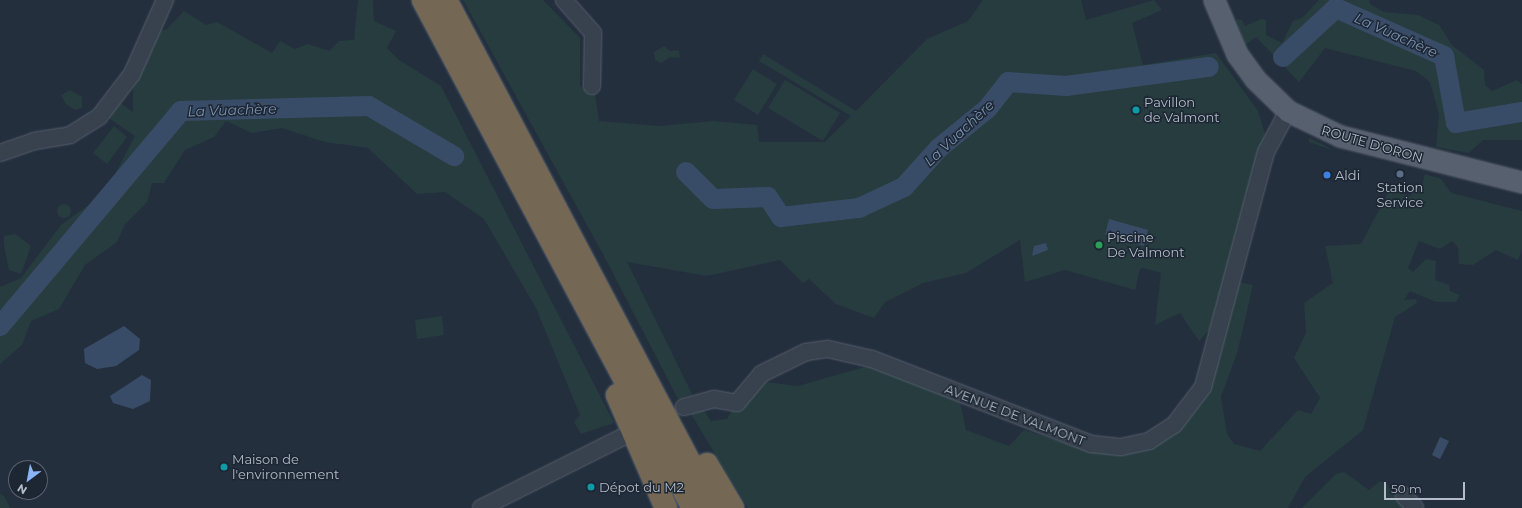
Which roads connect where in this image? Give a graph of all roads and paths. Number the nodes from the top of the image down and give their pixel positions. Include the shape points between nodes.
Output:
1 (164, 0) edge
2 (424, 0) edge
3 (446, 0) edge
4 (564, 0) edge
5 (1214, 0) edge
6 (592, 86) dead end
7 (1288, 111) junction
8 (0, 153) edge
9 (1522, 182) edge
10 (526, 193) junction
11 (593, 277) junction
12 (684, 407) dead end
13 (625, 436) dead end
14 (1404, 496) dead end
15 (481, 508) edge
16 (666, 508) edge
17 (693, 508) edge
18 (714, 508) edge
19 (733, 508) edge
20 (1415, 508) edge

1 - 8 street via 132,74 99,117 70,135 34,141
2 - 10 highway
3 - 11 highway
4 - 6 street via 593,33
5 - 7 main road, ROUTE D'ORON via 1237,54 1255,79
7 - 9 main road, ROUTE D'ORON via 1340,136
7 - 12 street, AVENUE DE VALMONT via 1266,152 1203,387 1174,425 1149,441 1121,447 1091,444 872,359 828,349 806,352 761,374 737,403 714,399
10 - 16 highway
10 - 17 highway
11 - 18 highway
11 - 19 highway
13 - 15 street
14 - 20 street

